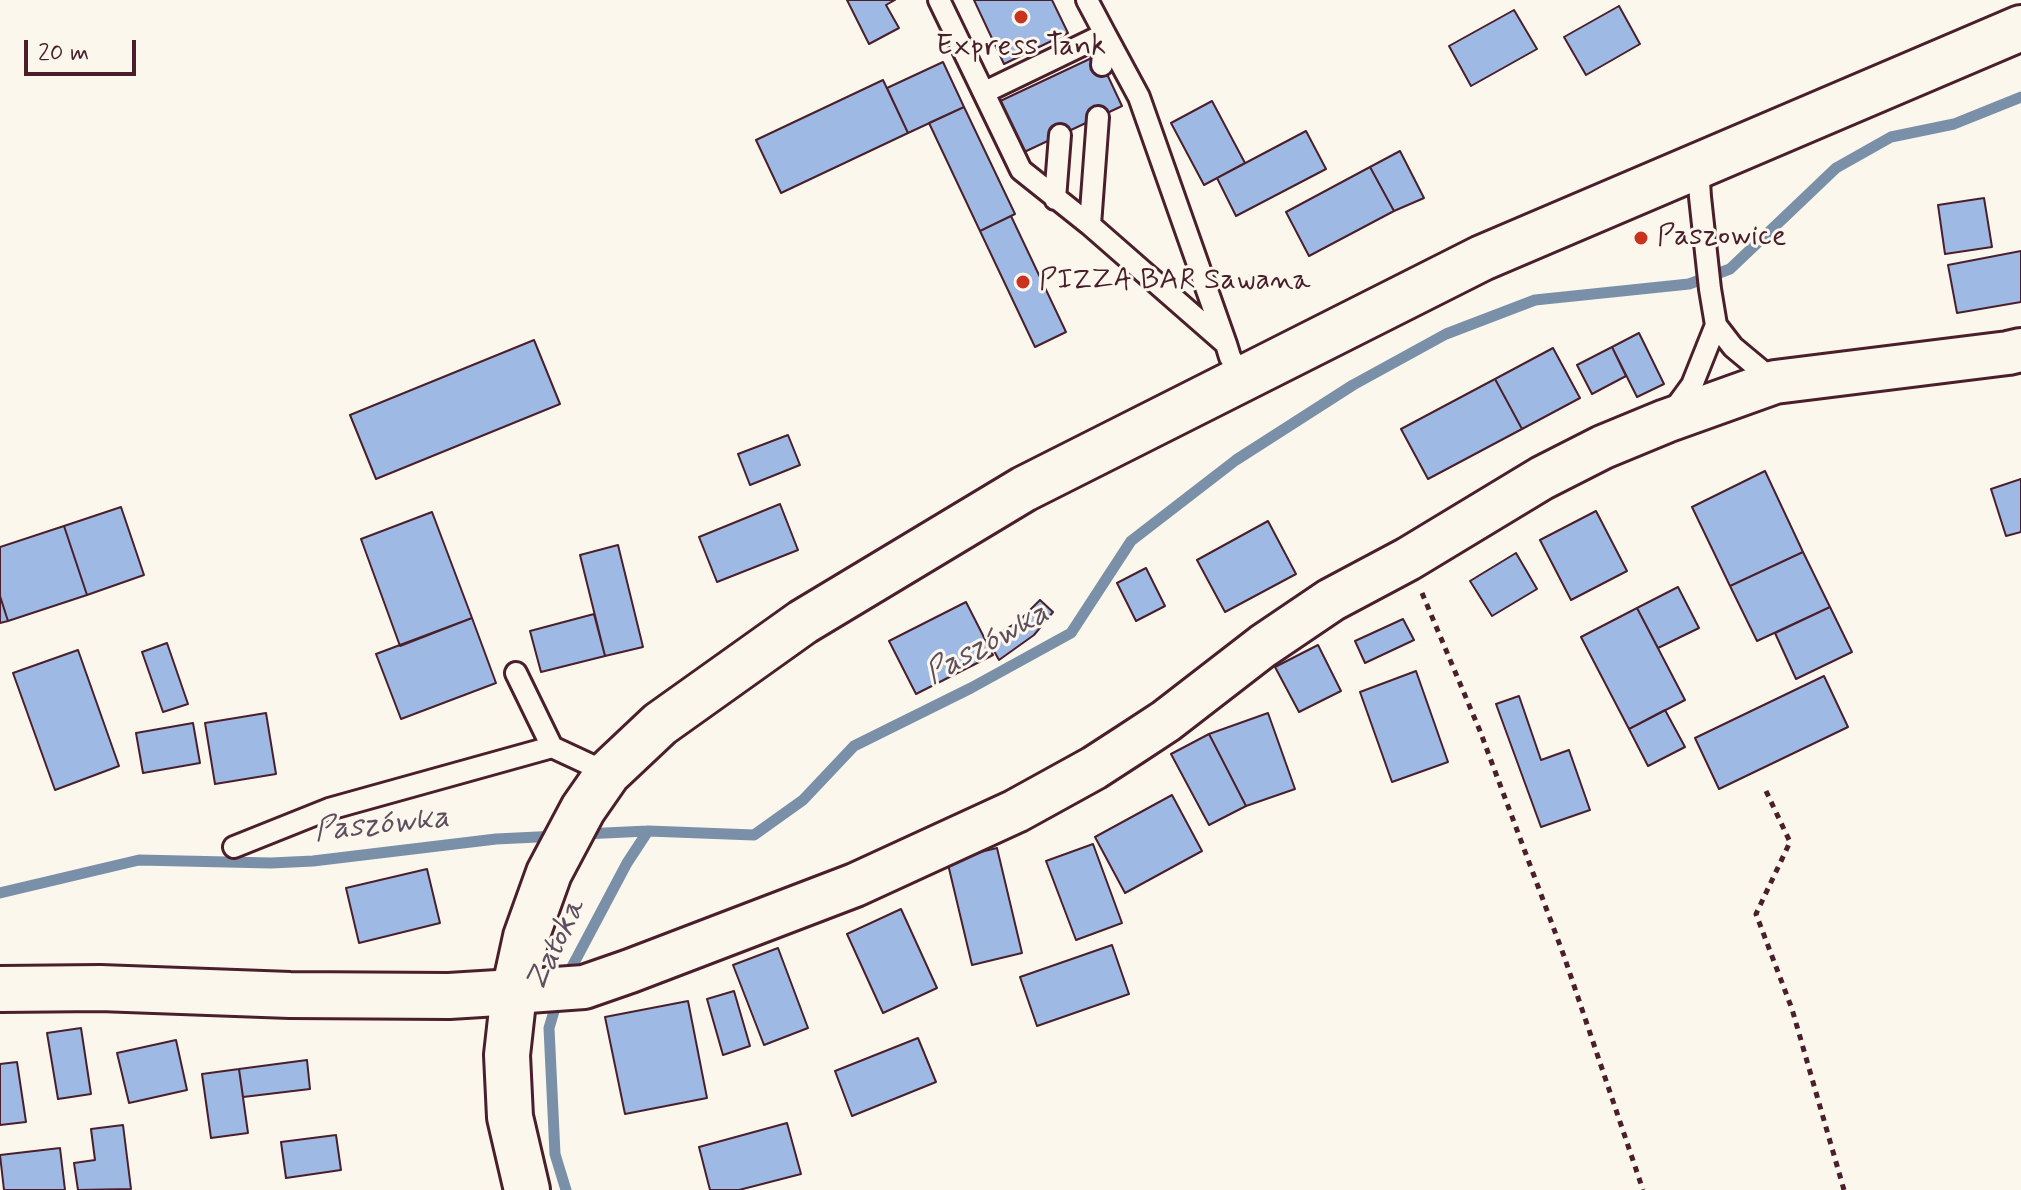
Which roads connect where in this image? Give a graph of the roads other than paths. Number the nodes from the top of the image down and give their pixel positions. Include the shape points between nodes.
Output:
1 (939, 0) edge
2 (1087, 0) edge
3 (2021, 28) edge
4 (1105, 34) junction
5 (1102, 65) dead end
6 (985, 92) junction
7 (1098, 117) dead end
8 (1060, 135) dead end
9 (1698, 165) junction
10 (1055, 199) junction
11 (1090, 225) junction
12 (1716, 325) junction
13 (2021, 350) edge
14 (1235, 362) junction
15 (1775, 382) junction
16 (1666, 421) junction
17 (516, 673) dead end
18 (552, 747) junction
19 (608, 773) junction
20 (234, 847) dead end
21 (0, 989) edge
22 (551, 990) junction
23 (527, 1190) edge

1 - 6 lane
2 - 4 lane
3 - 9 main road
4 - 5 lane
4 - 6 lane via 1066,62
4 - 14 lane via 1139,97
6 - 10 lane via 1022,162
7 - 11 lane
8 - 10 lane
9 - 12 lane
9 - 14 main road
10 - 11 lane
11 - 14 lane
12 - 15 lane via 1733,347
12 - 16 lane via 1692,385
13 - 15 street
14 - 19 main road via 803,622 660,724
15 - 16 street
16 - 22 street via 1542,478 1331,600 1166,721 1016,811 855,885 630,971
17 - 18 lane
18 - 19 lane
18 - 20 lane via 329,809
19 - 22 main road via 549,873 526,937
21 - 22 main road via 449,996
22 - 23 main road via 507,1055 510,1117

